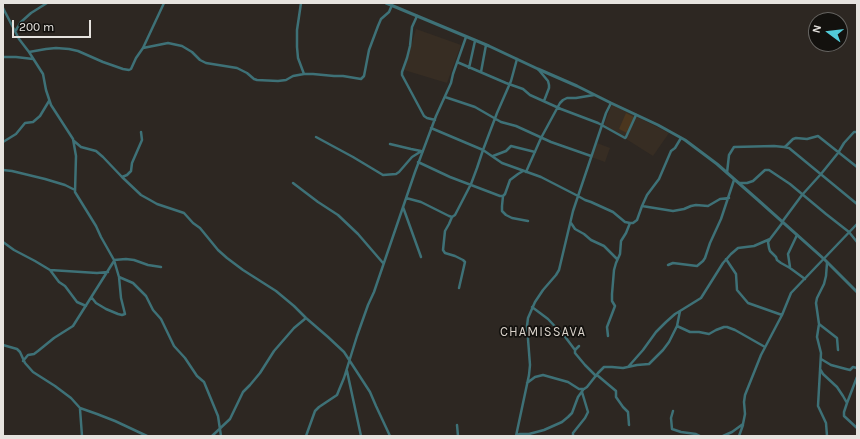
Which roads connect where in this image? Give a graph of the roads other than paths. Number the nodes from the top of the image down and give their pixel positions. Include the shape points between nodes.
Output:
1 (47, 3) edge
2 (164, 3) edge
3 (301, 3) edge
4 (386, 3) edge
5 (392, 5) junction
6 (3, 8) edge
7 (416, 16) junction
8 (15, 31) junction
9 (466, 37) junction
10 (475, 41) junction
11 (486, 45) junction
12 (143, 48) junction
13 (29, 52) junction
14 (3, 57) edge
15 (33, 59) junction
16 (516, 59) junction
17 (457, 62) junction
18 (469, 68) junction
19 (538, 69) junction
20 (481, 72) junction
21 (304, 74) junction
22 (509, 84) junction
23 (595, 95) junction
24 (445, 97) junction
25 (49, 101) junction
26 (544, 101) junction
27 (611, 103) junction
28 (557, 107) junction
29 (636, 115) junction
30 (495, 119) junction
31 (434, 120) junction
32 (602, 125) junction
33 (432, 128) junction
34 (141, 132) dead end
35 (857, 132) edge
36 (316, 137) dead end
37 (541, 138) junction
38 (681, 138) junction
39 (3, 142) edge
40 (74, 142) junction
41 (390, 144) dead end
42 (785, 147) junction
43 (422, 150) junction
44 (483, 150) junction
45 (534, 152) junction
46 (838, 152) junction
47 (493, 156) junction
48 (591, 156) junction
49 (418, 162) junction
50 (857, 167) edge
51 (3, 170) edge
52 (525, 171) junction
53 (727, 174) junction
54 (821, 174) junction
55 (122, 177) junction
56 (734, 180) junction
57 (738, 183) junction
58 (293, 184) dead end
59 (471, 184) junction
60 (75, 190) junction
61 (802, 195) junction
62 (503, 196) junction
63 (578, 196) junction
64 (406, 198) junction
65 (729, 198) junction
66 (857, 204) edge
67 (642, 206) junction
68 (403, 207) junction
69 (452, 217) junction
70 (528, 221) dead end
71 (571, 222) junction
72 (783, 222) junction
73 (630, 223) junction
74 (857, 224) edge
75 (849, 232) junction
76 (797, 235) junction
77 (770, 239) junction
78 (3, 242) edge
79 (857, 242) edge
80 (421, 257) dead end
81 (617, 259) junction
82 (726, 259) junction
83 (824, 259) junction
84 (114, 261) junction
85 (384, 263) junction
86 (827, 263) junction
87 (668, 265) dead end
88 (161, 267) dead end
89 (790, 268) junction
90 (50, 270) junction
91 (108, 272) junction
92 (119, 277) junction
93 (805, 279) junction
94 (459, 288) dead end
95 (857, 292) edge
96 (92, 298) junction
97 (86, 306) junction
98 (532, 307) junction
99 (680, 311) junction
100 (782, 315) junction
101 (306, 318) junction
102 (819, 324) junction
103 (676, 326) junction
104 (608, 336) dead end
105 (3, 345) edge
106 (579, 346) dead end
107 (765, 347) junction
108 (575, 350) junction
109 (838, 350) dead end
110 (821, 358) junction
111 (23, 360) junction
112 (350, 360) junction
113 (347, 368) junction
114 (628, 368) junction
115 (820, 368) junction
116 (857, 368) edge
117 (596, 375) junction
118 (857, 377) edge
119 (527, 383) junction
120 (582, 390) junction
121 (847, 404) junction
122 (80, 408) junction
123 (673, 411) dead end
124 (743, 424) junction
125 (457, 425) dead end
126 (629, 426) dead end
127 (219, 428) junction
128 (857, 428) edge
129 (388, 431) junction
130 (82, 436) edge
131 (147, 436) edge
132 (212, 436) edge
133 (221, 436) edge
134 (306, 436) edge
135 (361, 436) edge
136 (387, 436) edge
137 (390, 436) edge
138 (458, 436) edge
139 (516, 436) edge
140 (573, 436) edge
141 (700, 436) edge
142 (723, 436) edge
143 (740, 436) edge
144 (827, 436) edge

1 - 8 street via 21,22
2 - 12 street
3 - 21 street via 297,47
4 - 5 street
5 - 7 street
5 - 21 street via 378,26 363,78
6 - 8 street
7 - 9 street
7 - 31 street via 402,75 424,116
8 - 13 street
9 - 10 street
9 - 17 street
10 - 11 street
10 - 18 street
11 - 16 street
11 - 20 street
12 - 13 street via 129,70 69,49
12 - 21 street via 168,43 182,46 203,62 237,68 257,80 286,80
13 - 15 street
14 - 15 street
15 - 25 street via 43,74
16 - 19 street
16 - 22 street
17 - 18 street
17 - 24 street
18 - 20 street
19 - 23 street
19 - 26 street via 549,85
20 - 22 street
22 - 26 street
22 - 30 street
23 - 27 street
23 - 28 street via 567,98
24 - 30 street via 475,107
24 - 31 street
25 - 39 street via 40,116 33,122 25,123 16,134
25 - 40 street
26 - 28 street
27 - 29 street
27 - 32 street
28 - 32 street
28 - 37 street
29 - 32 street via 626,138
29 - 38 street
30 - 37 street
30 - 44 street
31 - 33 street
32 - 48 street
33 - 43 street
33 - 44 street
34 - 55 street via 142,140 131,171
35 - 46 street
36 - 43 street via 383,175 396,174
37 - 45 street
37 - 48 street
38 - 53 street
38 - 67 street via 671,151 659,179
40 - 55 street via 96,151
40 - 60 street
41 - 43 street
42 - 46 street via 796,138 818,136
42 - 53 street via 734,147 728,157
42 - 54 street
43 - 49 street
44 - 47 street
44 - 59 street
45 - 47 street via 511,146
45 - 52 street
46 - 50 street
46 - 54 street
47 - 52 street via 502,163
48 - 63 street
49 - 59 street
49 - 64 street
51 - 60 street
52 - 62 street via 510,180
52 - 63 street
53 - 56 street
54 - 61 street
54 - 66 street
55 - 101 street via 150,200 184,213 227,258 276,291
56 - 57 street
56 - 65 street
57 - 61 street via 753,181 768,169
57 - 72 street
58 - 85 street via 338,216
59 - 62 street
59 - 69 street
60 - 84 street
61 - 72 street
61 - 75 street
62 - 70 street via 502,211 512,218
63 - 71 street
63 - 73 street
64 - 68 street
64 - 69 street via 421,202
65 - 67 street via 720,199 708,206 691,206 673,211
65 - 87 street via 705,258 699,266 673,263
67 - 73 street via 637,220
68 - 80 street
68 - 85 street
69 - 94 street via 445,231 443,250 465,262
71 - 81 street via 575,229 604,246
71 - 98 street via 559,270
72 - 76 street
72 - 77 street
73 - 81 street via 621,241
74 - 75 street
75 - 79 street
75 - 83 street
76 - 83 street
76 - 89 street via 788,254
77 - 82 street via 754,246 736,249
77 - 89 street via 770,251 779,262
78 - 90 street
81 - 104 street via 612,294 615,306 607,327
82 - 99 street via 701,298
82 - 100 street via 736,274 737,290 748,303
83 - 86 street
83 - 93 street
84 - 88 street via 134,260
84 - 91 street
84 - 92 street
85 - 112 street
86 - 95 street
86 - 102 street via 824,284 816,303
89 - 93 street
90 - 91 street
90 - 97 street via 77,302
91 - 96 street
92 - 96 street via 124,315 106,309
92 - 127 street via 133,283 146,296 174,346 204,382 218,416
93 - 100 street via 791,293
96 - 97 street
97 - 111 street via 73,326
98 - 108 street via 548,318
98 - 119 street via 527,321 530,365
99 - 103 street
99 - 114 street via 656,332
100 - 107 street
101 - 112 street
101 - 127 street via 274,351 260,373 243,392 230,419
102 - 109 street via 837,338
102 - 110 street via 817,337
103 - 107 street via 690,332 709,334 724,327 731,328
103 - 114 street via 667,346 649,364
105 - 111 street via 17,349
106 - 108 street
107 - 124 street via 744,398
108 - 117 street via 580,360
110 - 115 street
110 - 116 street via 831,365 850,370 853,367
111 - 122 street via 33,372 63,392
112 - 113 street
112 - 129 street via 370,392
113 - 134 street via 337,395 315,411
113 - 135 street
114 - 117 street via 605,367
115 - 121 street via 840,390
115 - 144 street via 818,406 826,423
117 - 120 street
117 - 126 street via 616,391 616,397 628,412
118 - 121 street
119 - 120 street via 543,375 568,382
119 - 139 street
120 - 139 street via 572,413 562,422 544,430
120 - 140 street via 588,412
121 - 128 street via 844,416
122 - 130 street
122 - 131 street
123 - 141 street via 672,429
124 - 142 street
124 - 143 street
125 - 138 street
127 - 132 street
127 - 133 street
129 - 136 street
129 - 137 street

